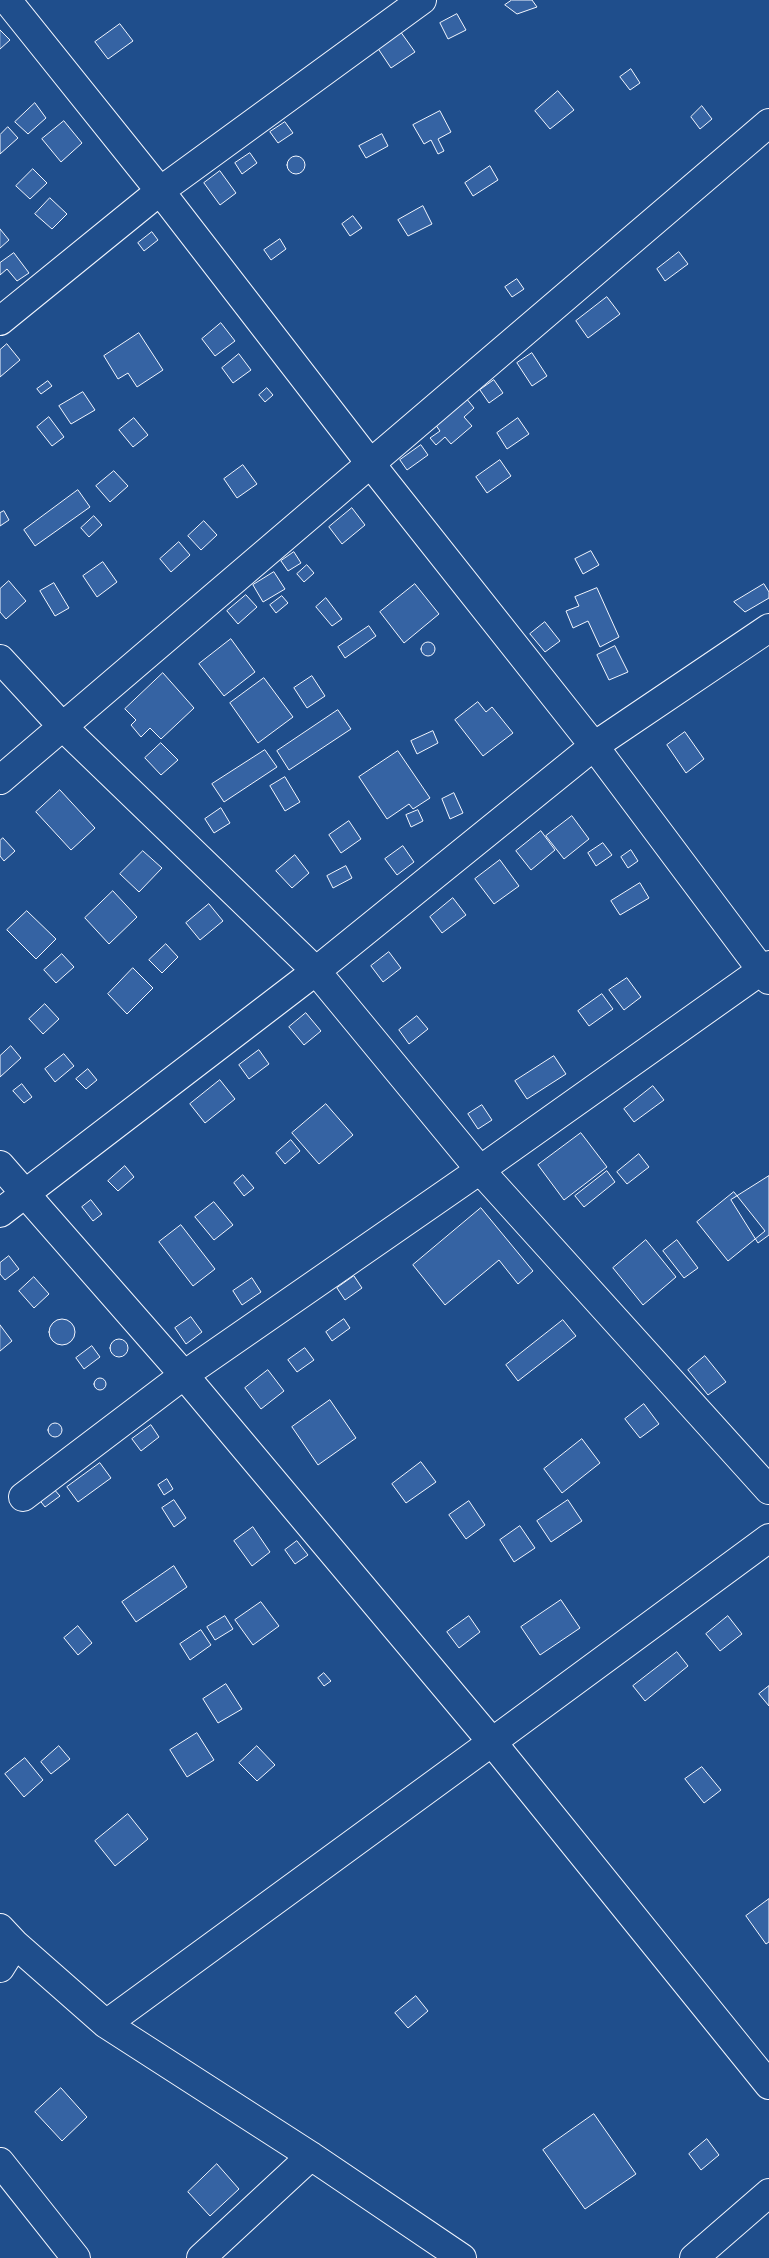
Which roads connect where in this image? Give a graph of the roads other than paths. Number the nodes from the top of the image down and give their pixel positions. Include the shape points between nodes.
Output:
1 (6, 0) edge
2 (422, 0) edge
3 (769, 123) edge
4 (160, 191) junction
5 (0, 321) edge
6 (370, 463) junction
7 (769, 628) edge
8 (0, 659) edge
9 (62, 726) junction
10 (594, 746) junction
11 (0, 780) edge
12 (316, 971) junction
13 (766, 972) edge
14 (0, 1165) edge
15 (480, 1170) junction
16 (25, 1192) junction
17 (0, 1213) edge
18 (184, 1374) junction
19 (769, 1490) edge
20 (23, 1497) dead end
21 (769, 1538) edge
22 (492, 1742) junction
23 (8, 1936) edge
24 (0, 1968) edge
25 (106, 2024) junction
26 (769, 2085) edge
27 (311, 2156) junction
28 (0, 2162) edge
29 (769, 2193) edge
30 (76, 2258) edge
31 (201, 2258) edge
32 (462, 2258) edge
33 (694, 2258) edge

1 - 4 street
2 - 4 street
3 - 6 street
4 - 5 street
4 - 6 street
6 - 9 street
6 - 10 street
7 - 10 street
8 - 9 street
9 - 11 street
9 - 12 street
10 - 12 street
10 - 13 street
12 - 15 street
12 - 16 street
13 - 15 street
14 - 16 street
15 - 18 street
15 - 19 street
16 - 17 street
16 - 18 street
18 - 20 street
18 - 22 street
21 - 22 street
22 - 25 street
22 - 26 street
23 - 24 street
23 - 25 street
25 - 27 street
27 - 31 street
27 - 32 street
28 - 30 street
29 - 33 street

